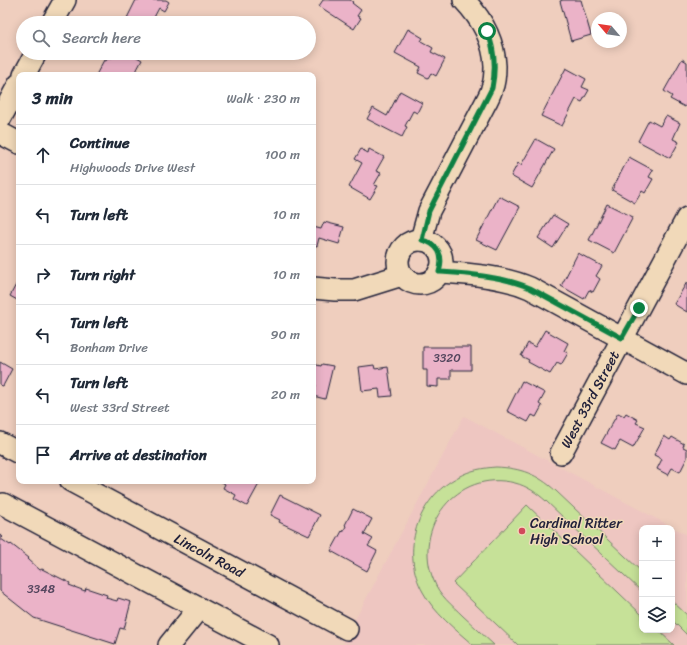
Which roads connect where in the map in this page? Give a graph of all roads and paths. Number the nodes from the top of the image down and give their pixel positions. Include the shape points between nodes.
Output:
1 (64, 0) edge
2 (464, 0) edge
3 (56, 16) edge
4 (32, 60) edge
5 (26, 72) edge
6 (16, 90) edge
7 (0, 119) edge
8 (0, 133) edge
9 (16, 141) edge
10 (687, 218) edge
11 (422, 240) junction
12 (439, 272) junction
13 (402, 276) junction
14 (316, 288) edge
15 (622, 338) junction
16 (687, 374) edge
17 (0, 443) edge
18 (16, 451) edge
19 (562, 453) dead end
20 (77, 484) edge
21 (3, 504) dead end
22 (199, 608) junction
23 (347, 629) dead end
24 (169, 645) edge
25 (268, 645) edge

1 - 3 street
2 - 11 street via 480,19 490,37 495,75 486,102 429,211
4 - 5 street
6 - 7 street
8 - 9 street
10 - 15 street, West 33rd Street
11 - 12 street via 439,251
11 - 13 street via 414,240 402,248 398,262
12 - 13 street via 428,282 421,284
12 - 15 street via 469,274 520,284
13 - 14 street via 354,290
15 - 16 street
15 - 19 street, West 33rd Street
17 - 18 street
20 - 23 street, Lincoln Road
21 - 22 street
22 - 24 street
22 - 25 street

